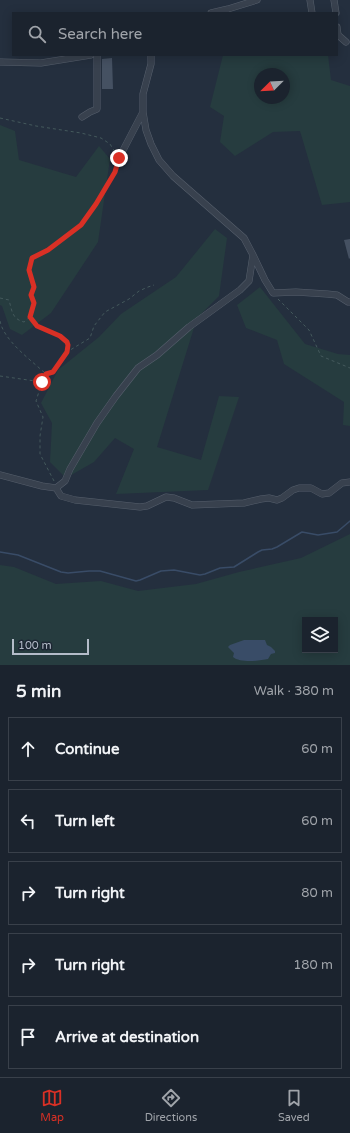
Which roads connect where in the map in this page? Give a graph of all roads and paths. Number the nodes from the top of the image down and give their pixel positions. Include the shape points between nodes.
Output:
1 (257, 0) edge
2 (310, 0) edge
3 (334, 0) edge
4 (215, 12) edge
5 (312, 12) edge
6 (336, 12) edge
7 (338, 35) edge
8 (346, 42) dead end
9 (85, 56) edge
10 (97, 56) edge
11 (151, 56) edge
12 (0, 62) edge
13 (143, 112) junction
14 (82, 117) dead end
15 (0, 118) edge
16 (119, 158) junction
17 (253, 254) junction
18 (154, 285) dead end
19 (273, 293) junction
20 (0, 298) edge
21 (350, 302) edge
22 (30, 317) junction
23 (0, 321) edge
24 (67, 352) junction
25 (350, 368) edge
26 (46, 374) junction
27 (0, 376) edge
28 (42, 382) junction
29 (0, 475) edge
30 (350, 482) edge
31 (56, 488) junction

1 - 4 street
2 - 5 street
3 - 6 street
7 - 8 street
9 - 12 street via 41,63
10 - 14 street via 97,110
11 - 13 street via 143,94
13 - 16 street
13 - 17 street via 146,130 159,160 173,176 244,238
15 - 16 path via 101,138 110,144
16 - 22 path via 115,172 81,225 48,250 32,258 29,270 34,287 31,295 34,303
17 - 19 street
17 - 31 street via 249,281 240,290 138,368 97,423 65,481
18 - 24 path via 105,312 94,326 90,338
19 - 21 street via 337,295
19 - 25 path via 309,330 322,356
20 - 22 path via 9,300 13,315 18,321 24,322
22 - 24 path via 37,326 67,342
23 - 26 path via 9,341
24 - 26 path via 53,372
26 - 28 path
27 - 28 path
28 - 31 path via 36,401 43,417 40,454
29 - 31 street
30 - 31 street via 342,483 329,494 322,494 311,488 298,488 277,500 269,498 244,504 192,505 166,496 140,507 75,500 61,496

